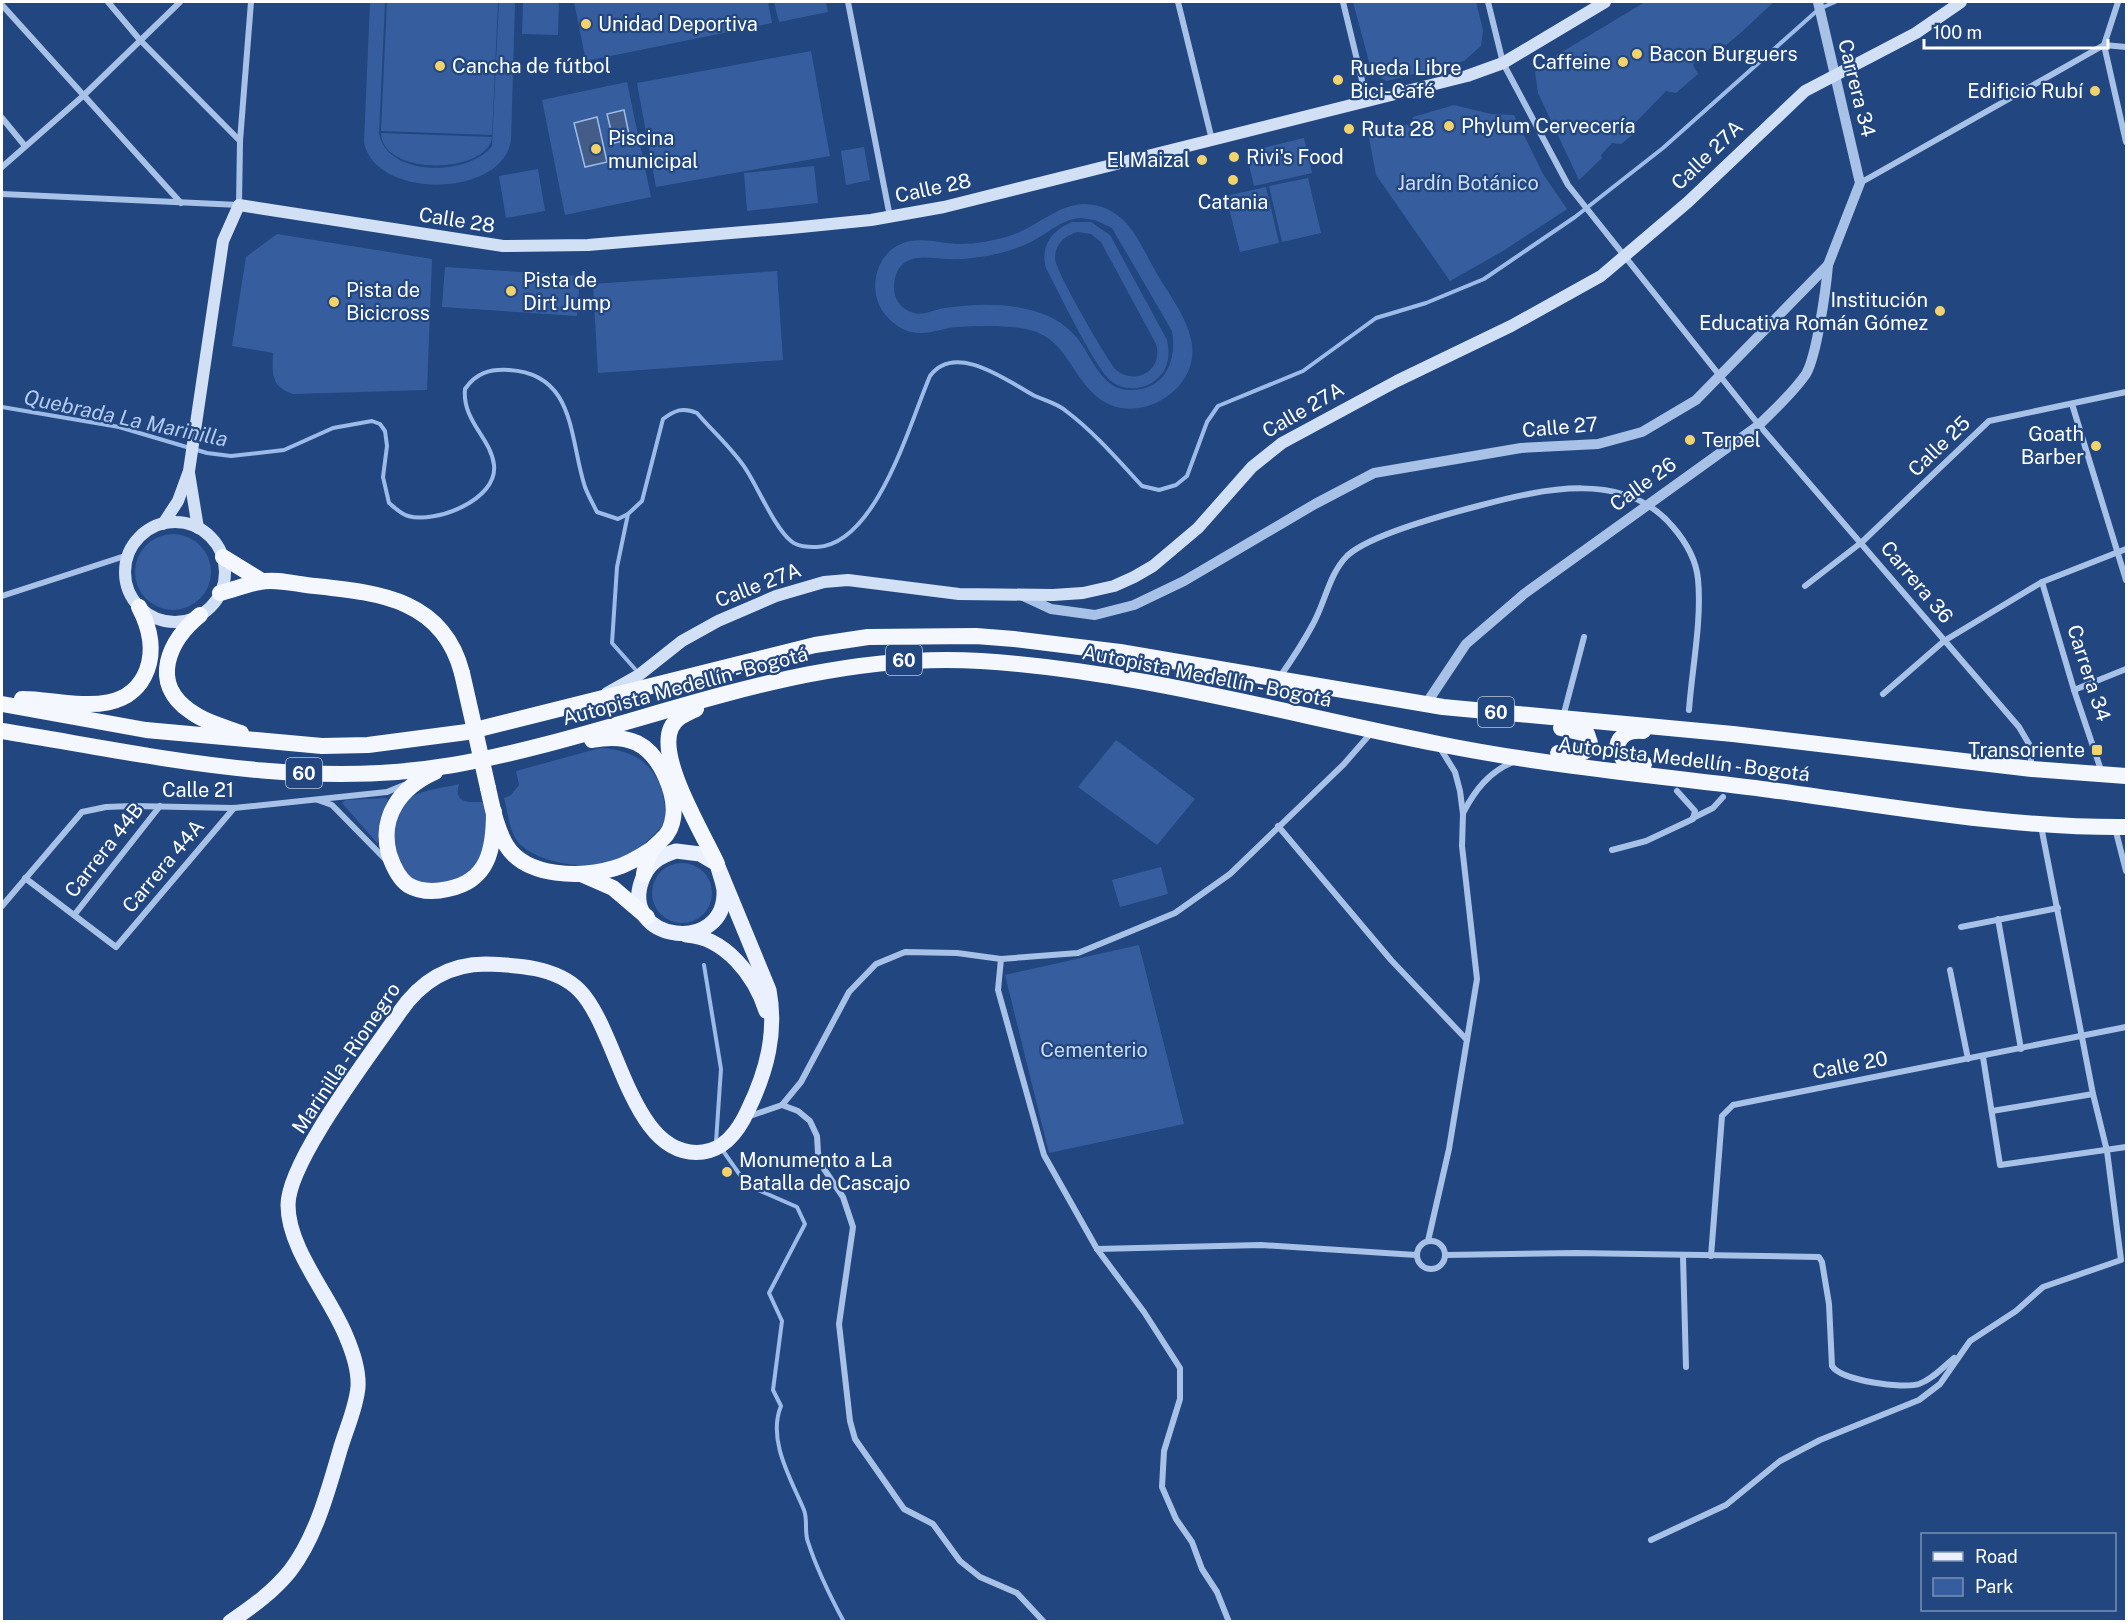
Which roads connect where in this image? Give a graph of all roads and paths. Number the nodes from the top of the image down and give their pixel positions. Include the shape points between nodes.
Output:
1 (108, 2) edge
2 (180, 2) edge
3 (251, 2) edge
4 (848, 2) edge
5 (1178, 2) edge
6 (1343, 2) edge
7 (1488, 2) edge
8 (1605, 2) edge
9 (1818, 2) edge
10 (1960, 2) edge
11 (2118, 2) edge
12 (2, 5) edge
13 (140, 40) junction
14 (2104, 45) junction
15 (2127, 47) edge
16 (1503, 63) junction
17 (1836, 74) junction
18 (83, 96) junction
19 (1367, 101) junction
20 (2, 118) edge
21 (1212, 140) junction
22 (240, 141) junction
23 (2127, 142) edge
24 (25, 146) junction
25 (2, 167) edge
26 (1860, 183) junction
27 (2, 194) edge
28 (181, 202) junction
29 (239, 205) junction
30 (890, 217) junction
31 (1626, 256) junction
32 (1828, 265) junction
33 (1720, 377) junction
34 (2127, 392) edge
35 (2072, 404) junction
36 (1759, 425) junction
37 (189, 465) junction
38 (1648, 503) junction
39 (163, 524) junction
40 (198, 528) junction
41 (1862, 542) junction
42 (2127, 549) edge
43 (2119, 551) junction
44 (128, 555) junction
45 (223, 557) junction
46 (2127, 580) edge
47 (262, 581) junction
48 (2042, 582) junction
49 (1805, 586) dead end
50 (220, 593) junction
51 (1021, 595) junction
52 (2, 596) edge
53 (139, 607) junction
54 (200, 615) junction
55 (1584, 637) dead end
56 (1944, 641) junction
57 (2127, 669) edge
58 (1279, 679) junction
59 (735, 690) junction
60 (2074, 690) junction
61 (1883, 694) dead end
62 (2, 699) edge
63 (588, 702) junction
64 (2, 704) edge
65 (1435, 706) junction
66 (1689, 710) dead end
67 (1563, 718) junction
68 (1374, 730) junction
69 (2, 731) edge
70 (1733, 734) junction
71 (259, 740) junction
72 (1432, 743) junction
73 (543, 745) junction
74 (1520, 759) junction
75 (447, 766) junction
76 (2032, 769) junction
77 (2103, 775) junction
78 (2127, 776) edge
79 (418, 779) junction
80 (1677, 791) dead end
81 (1806, 795) junction
82 (1723, 797) dead end
83 (314, 798) junction
84 (160, 806) junction
85 (234, 808) junction
86 (494, 812) junction
87 (1463, 814) junction
88 (1693, 819) junction
89 (2041, 825) junction
90 (1278, 826) junction
91 (2121, 827) edge
92 (1612, 850) dead end
93 (648, 860) junction
94 (717, 864) junction
95 (394, 869) junction
96 (2127, 871) edge
97 (572, 872) junction
98 (25, 878) junction
99 (2, 906) edge
100 (2058, 908) junction
101 (75, 914) junction
102 (647, 917) junction
103 (1998, 919) junction
104 (1961, 927) dead end
105 (679, 935) junction
106 (1001, 959) junction
107 (1950, 970) dead end
108 (2127, 1028) edge
109 (2082, 1036) junction
110 (772, 1037) junction
111 (1467, 1040) junction
112 (2021, 1049) junction
113 (1983, 1057) junction
114 (1968, 1059) junction
115 (2093, 1094) junction
116 (782, 1105) junction
117 (1992, 1111) junction
118 (745, 1118) junction
119 (2127, 1147) edge
120 (2107, 1151) junction
121 (1428, 1241) junction
122 (1097, 1249) junction
123 (1416, 1255) junction
124 (1445, 1255) junction
125 (1683, 1256) junction
126 (1711, 1256) junction
127 (1959, 1353) junction
128 (1686, 1367) dead end
129 (1651, 1540) dead end
130 (230, 1622) edge
131 (1044, 1622) edge
132 (1228, 1622) edge

1 - 13 street
2 - 13 street
3 - 22 street
4 - 30 street
5 - 21 street
6 - 19 street
7 - 16 street, Carrera 36
8 - 16 main road, Calle 28
9 - 17 street, Carrera 34
10 - 17 main road, Calle 27A via 1916,33
11 - 14 street
12 - 18 street
13 - 18 street
13 - 22 street
14 - 15 street
14 - 23 street
14 - 26 street
16 - 19 main road, Calle 28
16 - 31 street, Carrera 36 via 1568,185
17 - 26 street, Carrera 34
17 - 31 main road, Calle 27A via 1782,110
18 - 24 street
18 - 28 street
19 - 21 main road, Calle 28
20 - 24 street
21 - 30 main road, Calle 28
22 - 29 street
24 - 25 street
26 - 32 street, Calle 27
27 - 28 street
28 - 29 street
29 - 30 main road, Calle 28 via 503,246 588,245
29 - 37 main road via 223,241
31 - 33 street, Carrera 36
31 - 51 main road, Calle 27A via 1582,287 1511,326 1282,443 1252,467 1198,528 1153,566 1114,586 1083,593
32 - 33 street, Calle 27
32 - 36 street, Calle 26 via 1807,372
33 - 36 street, Carrera 36
33 - 51 street, Calle 27 via 1696,400 1642,432 1598,444 1521,448 1374,473 1184,581 1134,605 1095,615 1051,609
34 - 35 street, Calle 25
35 - 41 street, Calle 25 via 1989,421
35 - 43 street
36 - 38 street, Calle 26
36 - 41 street, Carrera 36
37 - 39 main road via 178,501
37 - 40 main road
38 - 58 street via 1599,488 1558,491 1443,515 1385,536 1348,555 1314,623
38 - 65 street, Calle 26 via 1524,594 1466,644
38 - 66 street via 1683,539 1698,578
39 - 40 main road
39 - 44 main road via 148,530
40 - 45 main road via 217,545
41 - 49 street, Calle 25
41 - 56 street, Carrera 36
42 - 43 street
43 - 46 street
43 - 48 street
44 - 52 street
44 - 53 main road via 126,582
45 - 47 highway
45 - 50 main road
47 - 50 highway
47 - 86 highway, bridge via 396,598 422,612 440,629 462,673
48 - 56 street
48 - 60 street, Carrera 34
50 - 54 main road
51 - 63 main road, Calle 27A via 959,594 848,580 798,588 748,606 691,636 639,675
53 - 54 main road via 149,615 174,622
53 - 62 highway via 149,634 149,662 141,681 125,698 102,704
54 - 71 highway via 187,625 168,657 172,690 190,711
55 - 67 street
56 - 61 street
56 - 76 street, Carrera 36 via 2019,727 2029,744
57 - 60 street
58 - 63 highway, Autopista Medellín - Bogotá / 60 via 1014,639 868,637 756,658
58 - 65 highway, Autopista Medellín - Bogotá / 60
59 - 68 highway, Autopista Medellín - Bogotá / 60 via 851,666 926,660 984,661 1121,676
59 - 73 highway, Autopista Medellín - Bogotá / 60
59 - 94 highway via 724,700 679,717 668,745 675,774
60 - 77 street, Carrera 34
63 - 71 highway, Autopista Medellín - Bogotá / 60 via 467,732 413,740 322,746
64 - 71 highway, Autopista Medellín - Bogotá / 60 via 147,730
65 - 67 highway, Autopista Medellín - Bogotá / 60
65 - 72 highway via 1458,717 1579,730 1590,738 1590,747 1575,755 1442,740
67 - 70 highway, Autopista Medellín - Bogotá / 60
68 - 72 highway, Autopista Medellín - Bogotá / 60
68 - 90 street
69 - 75 highway, Autopista Medellín - Bogotá / 60 via 228,768 381,775
70 - 76 highway, Autopista Medellín - Bogotá / 60
70 - 81 highway via 1706,738 1637,731 1623,736 1617,747 1628,762 1765,780
72 - 74 highway, Autopista Medellín - Bogotá / 60
72 - 87 street via 1455,772
73 - 75 highway, Autopista Medellín - Bogotá / 60
73 - 93 highway via 624,738 651,754 671,793 674,813 665,838
74 - 81 highway, Autopista Medellín - Bogotá / 60
74 - 87 street via 1498,768 1475,791
75 - 79 highway
76 - 77 highway, Autopista Medellín - Bogotá / 60
77 - 78 highway, Autopista Medellín - Bogotá / 60
79 - 83 street, Calle 21 via 387,792
79 - 95 highway via 401,795 388,817 387,842
80 - 88 street via 1695,811
81 - 89 highway, Autopista Medellín - Bogotá / 60
82 - 88 street
83 - 85 street, Calle 21
83 - 95 street via 332,806
84 - 85 street, Calle 21
84 - 98 street, Calle 21 via 106,807 82,812
84 - 101 street, Carrera 44B
85 - 101 street, Carrera 44A via 116,946
86 - 95 highway via 489,859 476,878 447,890 428,891 409,885
86 - 97 highway via 506,846 518,859 531,867
87 - 111 street via 1462,846 1477,979
88 - 92 street via 1646,842
89 - 91 highway, Autopista Medellín - Bogotá / 60
89 - 100 street
90 - 106 street via 1230,874 1175,913 1078,953
90 - 111 street via 1391,960
91 - 96 street
93 - 94 main road via 676,851
93 - 97 highway via 614,869
93 - 102 main road via 639,896
94 - 105 main road via 724,890 716,917 699,930
94 - 110 main road, Marinilla - Rionegro via 769,990
97 - 102 highway via 613,888
98 - 99 street
98 - 101 street
100 - 103 street
100 - 109 street
102 - 105 main road via 666,932
103 - 104 street
103 - 112 street
105 - 110 main road via 714,942 736,961 756,987
106 - 116 street via 905,952 876,964 849,992 801,1082
106 - 122 street via 998,990 1044,1155
107 - 114 street
108 - 109 street, Calle 20
109 - 112 street, Calle 20
109 - 115 street
110 - 118 main road, Marinilla - Rionegro via 765,1070
111 - 121 street via 1449,1149
112 - 113 street, Calle 20
113 - 114 street, Calle 20
113 - 117 street
114 - 126 street, Calle 20 via 1733,1105 1726,1110 1721,1127
115 - 117 street
115 - 120 street
116 - 118 street
116 - 131 street via 810,1121 824,1169 843,1197 853,1227 839,1324 855,1439 904,1509 933,1524 960,1562 980,1577 1017,1593
117 - 120 street via 2000,1165
118 - 130 main road, Marinilla - Rionegro via 721,1147 693,1154 672,1148 657,1137 590,1004 564,978 538,969 481,964 454,968 423,984 341,1098 290,1185 290,1222 346,1336 358,1385 333,1479 305,1545 276,1587
119 - 120 street
120 - 127 street via 2121,1260 2050,1283
121 - 123 street
121 - 124 street via 1442,1246
122 - 123 street via 1261,1245
122 - 132 street via 1180,1368 1180,1399 1164,1451 1162,1487
123 - 124 street via 1428,1269 1442,1264
124 - 125 street
125 - 126 street
125 - 128 street
126 - 127 street via 1819,1257 1828,1304 1832,1366 1839,1374 1877,1383 1912,1385 1931,1377
127 - 129 street via 1940,1384 1918,1400 1820,1440 1780,1461 1726,1504

